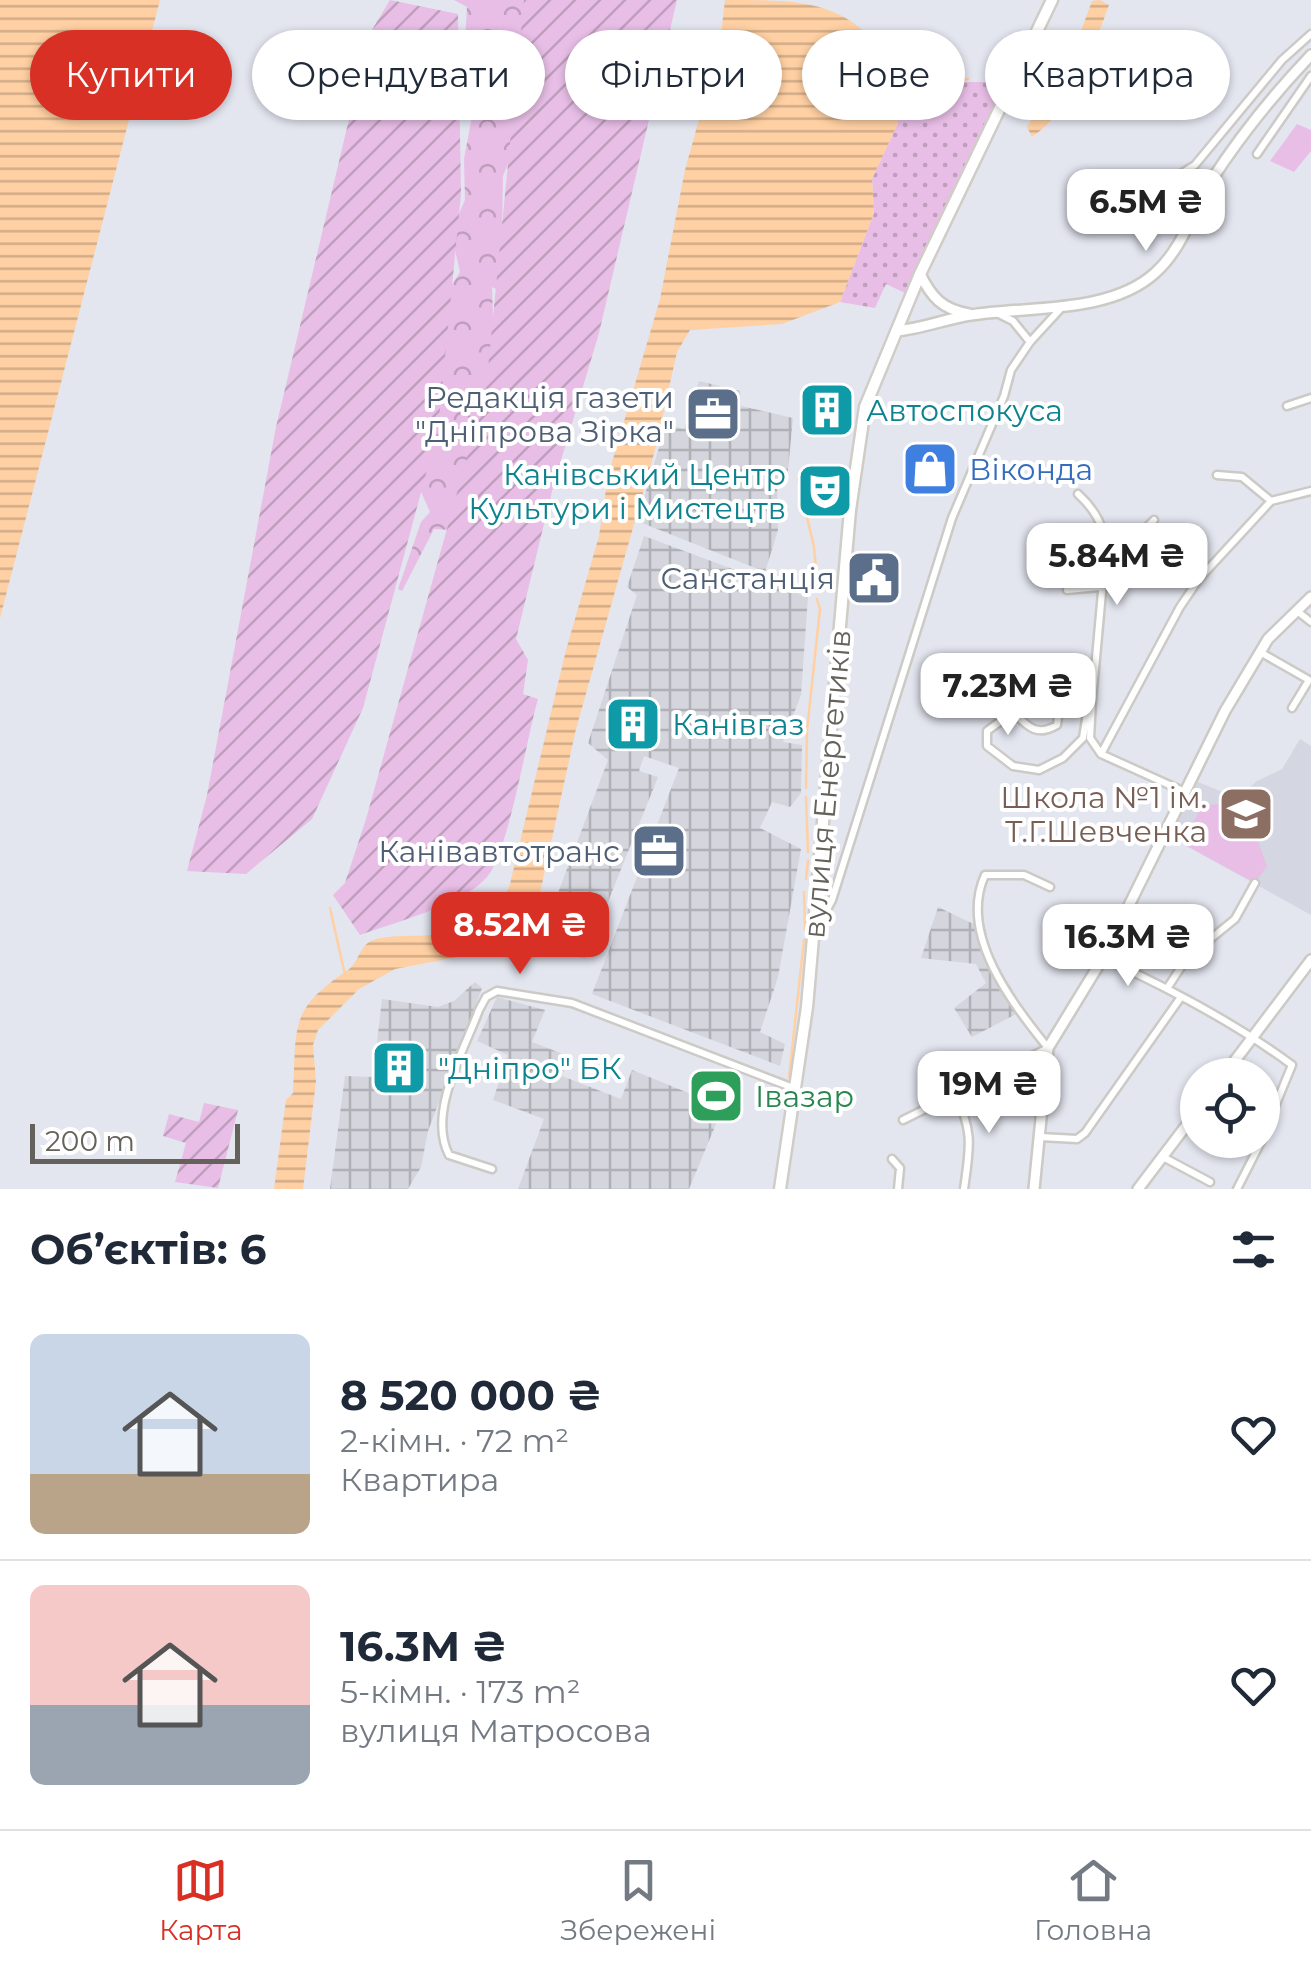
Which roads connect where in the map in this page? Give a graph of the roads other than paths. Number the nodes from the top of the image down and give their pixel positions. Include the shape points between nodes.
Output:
1 (1052, 0) edge
2 (1311, 34) edge
3 (1311, 55) edge
4 (1311, 76) edge
5 (1257, 154) dead end
6 (1140, 206) dead end
7 (920, 274) junction
8 (1064, 306) junction
9 (996, 313) junction
10 (971, 315) junction
11 (896, 331) junction
12 (1030, 342) junction
13 (1311, 398) edge
14 (1287, 406) dead end
15 (1217, 475) dead end
16 (1311, 490) edge
17 (1078, 494) dead end
18 (1270, 501) junction
19 (1154, 520) dead end
20 (1104, 570) junction
21 (1100, 587) junction
22 (1068, 590) dead end
23 (1311, 598) edge
24 (1296, 610) junction
25 (1311, 622) edge
26 (1260, 652) junction
27 (1007, 697) dead end
28 (1026, 699) junction
29 (1060, 701) junction
30 (1092, 702) junction
31 (1292, 708) dead end
32 (1013, 712) junction
33 (1087, 713) dead end
34 (1100, 754) junction
35 (1186, 792) junction
36 (1255, 883) dead end
37 (1050, 887) dead end
38 (814, 934) junction
39 (1103, 958) junction
40 (1311, 960) edge
41 (1168, 988) junction
42 (1181, 997) junction
43 (1253, 1036) junction
44 (1048, 1048) junction
45 (1237, 1058) edge
46 (797, 1090) junction
47 (954, 1092) junction
48 (1280, 1095) edge
49 (903, 1120) dead end
50 (1180, 1133) edge
51 (1040, 1138) junction
52 (1162, 1156) junction
53 (1252, 1158) edge
54 (892, 1160) dead end
55 (492, 1169) dead end
56 (1210, 1182) dead end
57 (782, 1188) edge
58 (898, 1189) edge
59 (964, 1189) edge
60 (1034, 1189) edge
61 (1138, 1189) edge
62 (1237, 1189) edge

1 - 7 main road, вулиця Енергетиків
2 - 6 street via 1195,165 1151,207
3 - 8 street via 1210,182 1176,249 1154,275 1118,293
4 - 5 street
7 - 10 street via 932,298
7 - 11 main road, вулиця Енергетиків
8 - 9 street
8 - 12 street
9 - 10 street
9 - 12 street
10 - 11 street
11 - 38 main road, вулиця Енергетиків via 870,389 858,443
12 - 38 street via 1008,376 952,518 832,900
13 - 14 street
15 - 18 street via 1242,477
16 - 18 street
17 - 20 street via 1104,527
18 - 34 street via 1182,604
19 - 20 street
20 - 21 street
21 - 22 street
21 - 30 street
23 - 24 street
24 - 25 street
24 - 26 street
26 - 31 street via 1310,680
26 - 35 street
27 - 28 street
28 - 29 street
28 - 32 street
29 - 30 street
29 - 32 street via 1057,725 1046,732 1032,730
30 - 34 street via 1090,738
32 - 33 street via 987,731 988,746 1012,766 1039,770 1083,738
34 - 35 street
35 - 39 street
36 - 41 street via 1235,919 1187,958
37 - 44 street via 1008,873 986,875 979,888 988,960
38 - 46 main road, вулиця Енергетиків
39 - 41 street
39 - 44 street
40 - 43 street
41 - 42 street
42 - 43 street
42 - 51 street via 1086,1133
43 - 45 street
43 - 48 street via 1292,1065
44 - 47 street
44 - 51 street
46 - 55 street via 572,1003 496,991 479,1010 440,1138 449,1154
46 - 57 main road, вулиця Енергетиків
47 - 49 street
47 - 59 street via 971,1139
50 - 52 street
51 - 60 street
52 - 56 street
52 - 61 street
53 - 62 street
54 - 58 street via 900,1168

